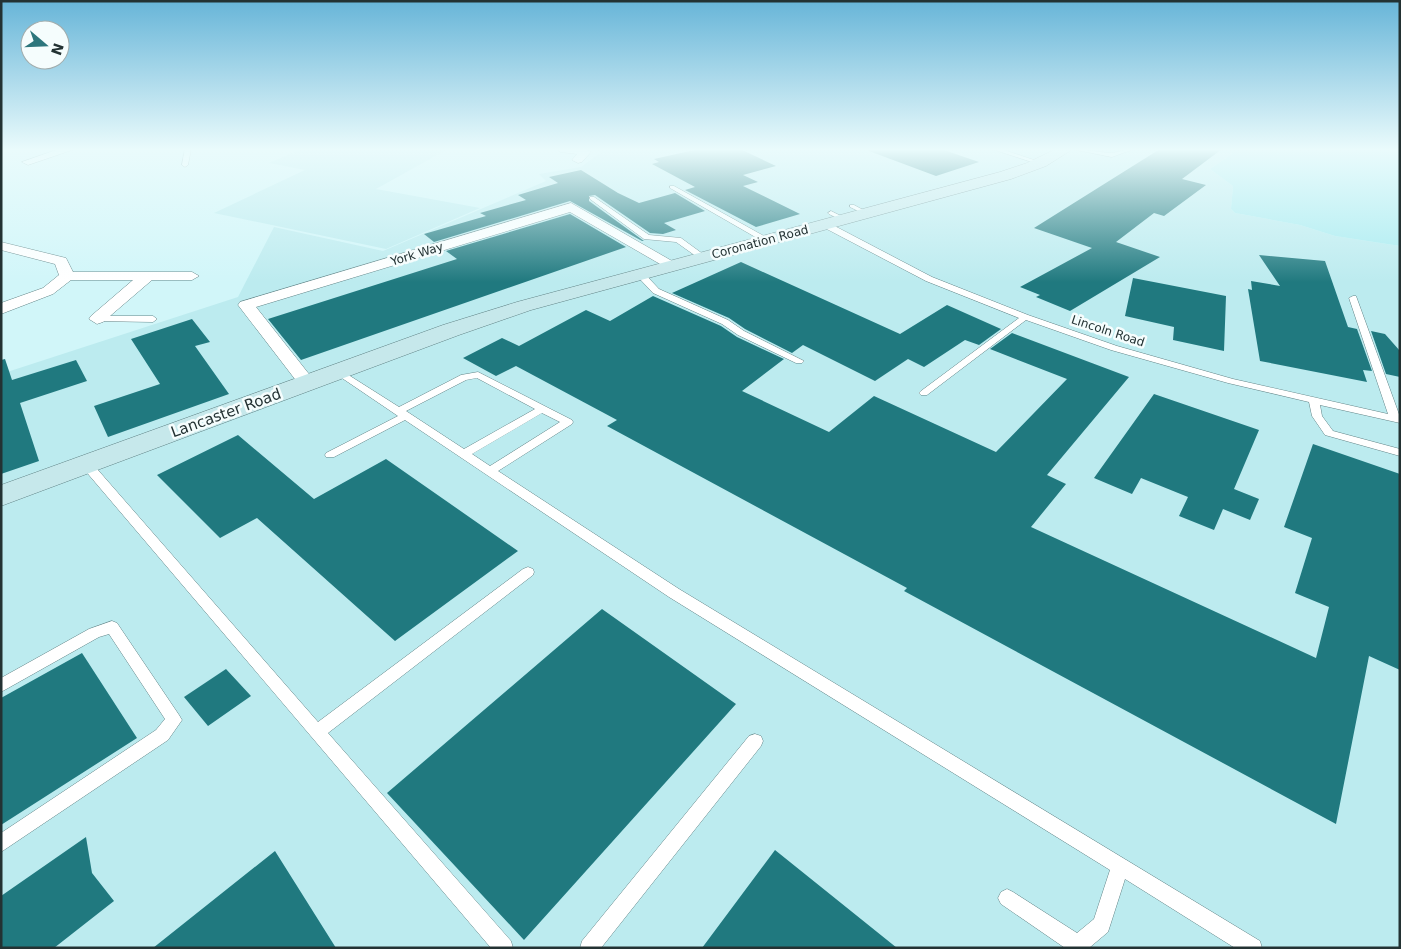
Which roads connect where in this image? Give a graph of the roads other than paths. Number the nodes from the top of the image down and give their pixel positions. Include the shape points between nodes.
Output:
1 (683, 193) edge
2 (933, 193) edge
3 (592, 198) dead end
4 (843, 215) junction
5 (767, 240) junction
6 (1, 246) edge
7 (704, 257) junction
8 (672, 265) junction
9 (640, 274) junction
10 (67, 276) junction
11 (148, 276) junction
12 (192, 276) dead end
13 (1353, 298) dead end
14 (1, 309) edge
15 (1025, 317) junction
16 (153, 318) dead end
17 (97, 319) joint
18 (451, 330) joint
19 (799, 360) dead end
20 (339, 372) junction
21 (308, 384) junction
22 (924, 393) dead end
23 (1314, 400) junction
24 (544, 408) junction
25 (402, 413) junction
26 (1397, 420) edge
27 (1400, 453) edge
28 (464, 454) junction
29 (330, 456) dead end
30 (87, 465) junction
31 (490, 471) junction
32 (1, 496) edge
33 (528, 572) dead end
34 (1, 686) edge
35 (317, 732) junction
36 (755, 741) dead end
37 (1, 843) edge
38 (1120, 866) junction
39 (1007, 898) dead end
40 (504, 948) edge
41 (589, 948) edge
42 (1253, 948) edge

1 - 5 lane
2 - 4 street, Coronation Road
3 - 7 lane via 647,237 678,240
4 - 5 street, Coronation Road
4 - 15 lane, Lincoln Road via 929,279
5 - 7 street, Coronation Road
6 - 10 street via 61,261
7 - 8 street, Coronation Road
8 - 9 street, Coronation Road
8 - 21 street, York Way via 571,207 246,305
9 - 18 street, Coronation Road
9 - 19 lane via 656,291
10 - 11 street
10 - 14 street via 48,291
11 - 12 street
11 - 17 street
13 - 26 lane
15 - 22 lane
15 - 23 lane, Lincoln Road via 1114,348
16 - 17 lane
18 - 20 street, Lancaster Road
20 - 21 street, Lancaster Road
20 - 25 lane
21 - 30 street, Lancaster Road
23 - 26 lane, Lincoln Road
23 - 27 lane via 1317,416 1329,433
24 - 25 lane via 478,375 464,376
24 - 28 lane
24 - 31 lane via 568,422
25 - 28 lane
25 - 29 lane
28 - 31 lane
30 - 32 street, Lancaster Road
30 - 35 lane
31 - 38 lane via 674,593
33 - 35 lane
34 - 37 lane via 94,633 112,627 174,720 162,735
35 - 40 lane
36 - 41 lane
38 - 39 lane via 1101,925 1078,945
38 - 42 lane

